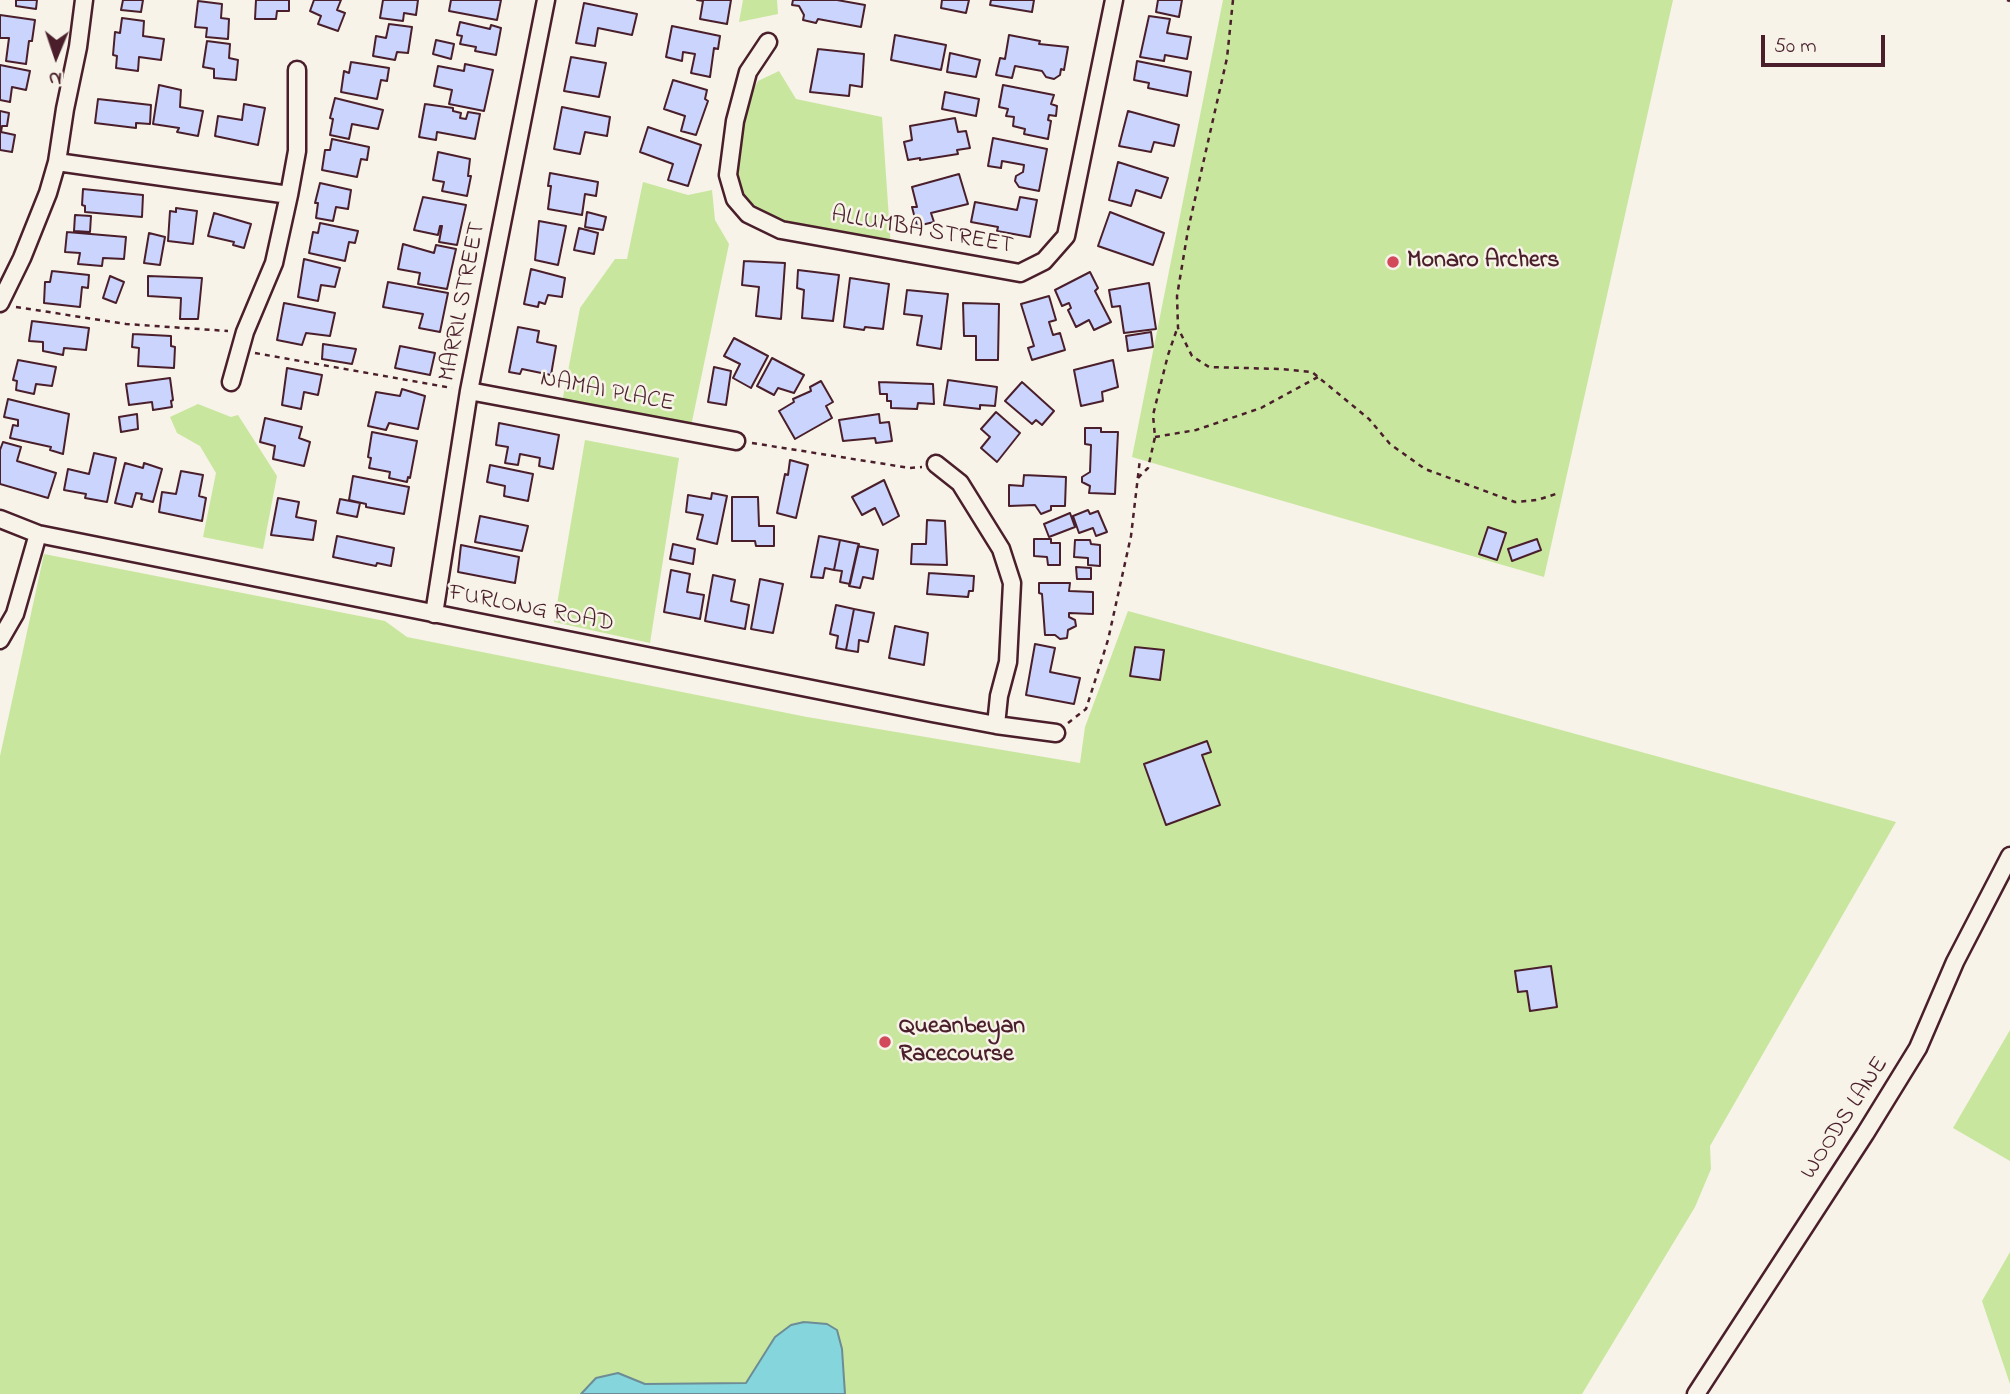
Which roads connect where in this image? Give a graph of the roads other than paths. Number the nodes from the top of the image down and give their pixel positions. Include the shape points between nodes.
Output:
1 (84, 0) edge
2 (546, 0) edge
3 (1114, 0) edge
4 (768, 43) dead end
5 (297, 70) dead end
6 (57, 162) junction
7 (289, 195) junction
8 (6, 305) edge
9 (231, 382) dead end
10 (469, 391) junction
11 (736, 441) road end
12 (936, 464) road end
13 (0, 519) edge
14 (38, 534) junction
15 (434, 614) junction
16 (0, 640) edge
17 (996, 725) junction
18 (1056, 733) road end
19 (2010, 856) edge
20 (1696, 1394) edge

1 - 6 street
2 - 10 street, MARRIL STREET
3 - 4 street, ALLUMBA STREET via 1066,236 1044,261 1020,274 781,230 748,214 735,199 728,175 748,72
5 - 7 street via 297,151
6 - 7 street
6 - 8 street
7 - 9 street via 274,263 245,332
10 - 11 street, NAMAI PLACE
10 - 15 street, MARRIL STREET
12 - 17 street via 960,482 1001,549 1012,583 1008,662
13 - 14 street, FURLONG ROAD
14 - 15 street, FURLONG ROAD
14 - 16 street via 15,614
15 - 17 street, FURLONG ROAD
17 - 18 street, FURLONG ROAD
19 - 20 street, WOODS LANE via 1955,962 1918,1048

